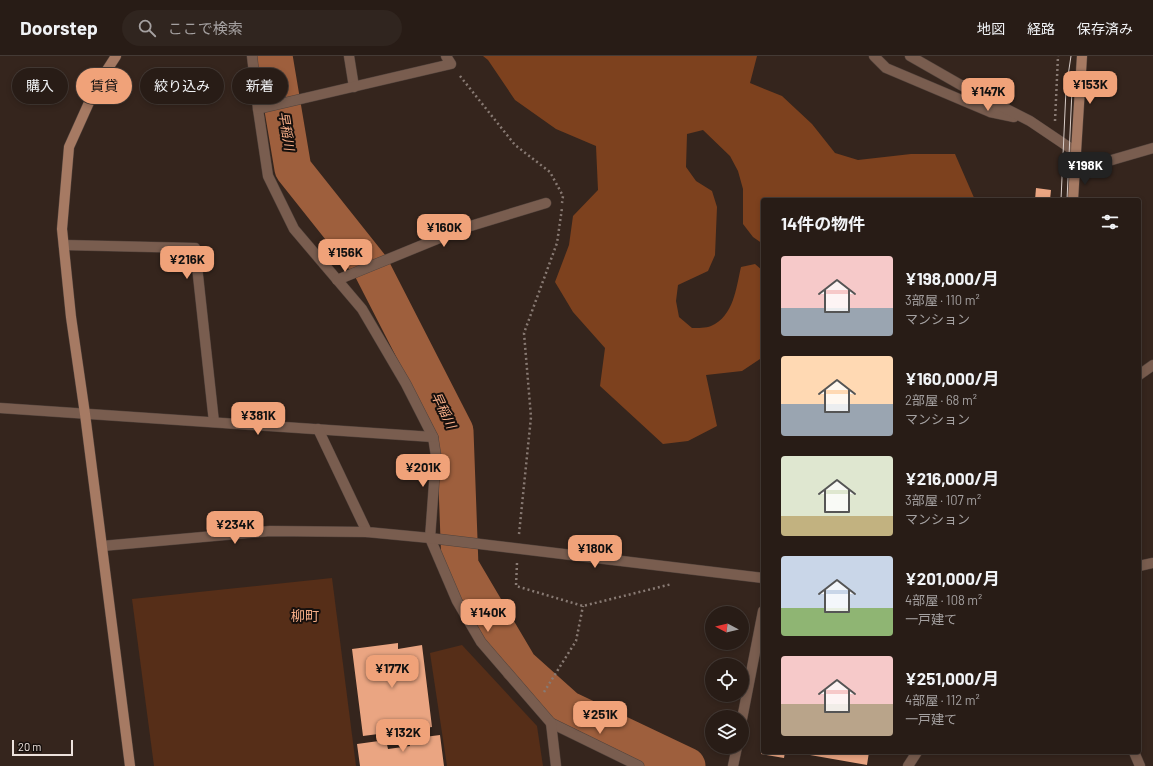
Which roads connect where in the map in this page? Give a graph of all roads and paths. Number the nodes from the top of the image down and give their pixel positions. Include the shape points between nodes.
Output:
1 (116, 56) edge
2 (252, 56) edge
3 (349, 56) edge
4 (874, 56) edge
5 (910, 56) edge
6 (1058, 56) edge
7 (1082, 56) edge
8 (449, 60) edge
9 (354, 87) junction
10 (258, 109) junction
11 (1030, 121) junction
12 (1054, 137) junction
13 (1153, 148) edge
14 (1076, 152) junction
15 (1074, 171) junction
16 (1073, 198) edge
17 (546, 203) dead end
18 (64, 245) junction
19 (337, 280) junction
20 (1153, 365) edge
21 (1141, 374) edge
22 (0, 408) edge
23 (85, 414) junction
24 (214, 422) junction
25 (318, 429) junction
26 (433, 437) junction
27 (367, 532) junction
28 (430, 538) junction
29 (102, 546) junction
30 (518, 548) junction
31 (1153, 563) edge
32 (1141, 566) edge
33 (761, 578) edge
34 (679, 582) dead end
35 (583, 606) junction
36 (761, 620) edge
37 (536, 706) junction
38 (744, 710) edge
39 (551, 723) junction
40 (736, 754) edge
41 (916, 754) edge
42 (1135, 754) edge
43 (130, 766) edge
44 (556, 766) edge
45 (639, 766) edge
46 (733, 766) edge
47 (908, 766) edge
48 (1140, 766) edge

1 - 18 street via 96,87 69,147 62,229
2 - 10 street
3 - 9 street
4 - 11 street via 886,68 990,112
5 - 11 street
6 - 12 path
7 - 14 street
8 - 9 street
8 - 30 path via 515,145 550,172 563,196 557,243 524,333 531,417
9 - 10 street
10 - 19 street via 268,176 294,230
11 - 12 street
12 - 14 street
13 - 15 street
14 - 15 street
15 - 16 street
17 - 19 street via 464,228
18 - 23 street
18 - 24 street via 195,248
19 - 26 street via 362,310 406,384
20 - 21 street
22 - 23 street
23 - 24 street
23 - 29 street
24 - 25 street
25 - 26 street
25 - 27 street
26 - 28 street via 436,456
27 - 28 street
27 - 29 street via 270,531
28 - 30 street
28 - 37 street via 457,601 481,642
29 - 43 street
30 - 33 street
30 - 35 path via 516,586
31 - 32 street
34 - 35 path
35 - 37 path via 576,641
36 - 38 street
37 - 39 street
39 - 44 street
39 - 45 street
40 - 46 street
41 - 47 street
42 - 48 street

